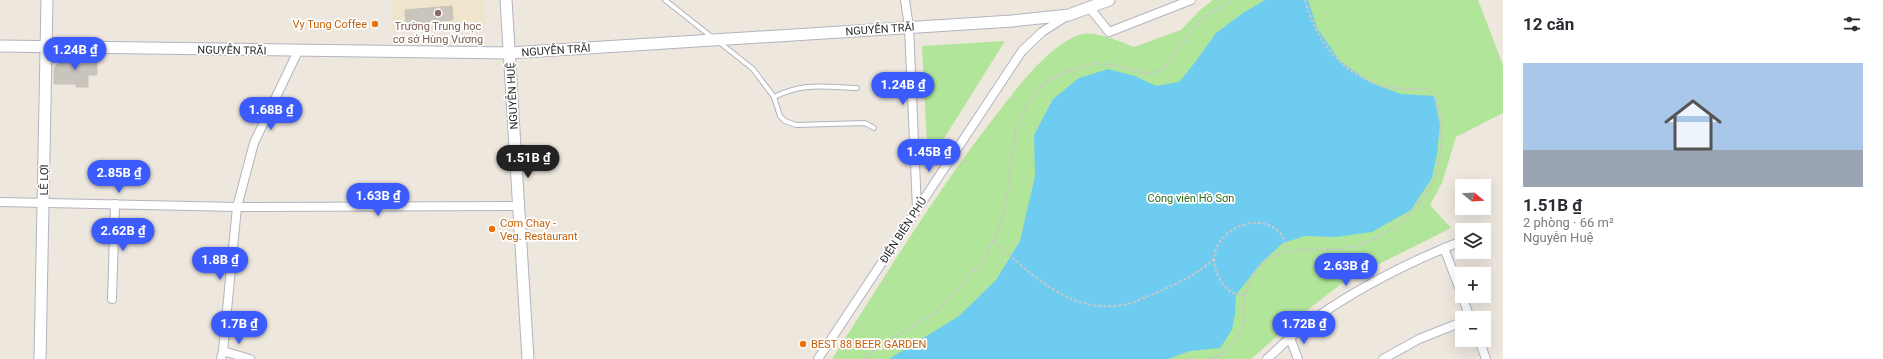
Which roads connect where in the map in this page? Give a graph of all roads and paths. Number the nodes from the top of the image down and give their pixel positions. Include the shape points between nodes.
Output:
1 (47, 0) edge
2 (506, 0) edge
3 (665, 0) edge
4 (905, 0) edge
5 (1109, 0) edge
6 (1191, 0) edge
7 (1233, 0) edge
8 (1305, 0) edge
9 (1089, 7) junction
10 (1069, 15) junction
11 (909, 27) junction
12 (715, 40) junction
13 (0, 46) edge
14 (46, 48) junction
15 (298, 51) junction
16 (509, 53) junction
17 (857, 88) dead end
18 (774, 98) junction
19 (874, 128) dead end
20 (0, 202) edge
21 (43, 202) junction
22 (115, 204) junction
23 (518, 206) junction
24 (237, 207) junction
25 (917, 209) junction
26 (994, 242) junction
27 (1455, 244) edge
28 (1444, 248) junction
29 (1287, 251) junction
30 (1214, 259) junction
31 (1455, 277) edge
32 (1245, 295) junction
33 (112, 299) dead end
34 (1455, 325) edge
35 (1290, 338) junction
36 (1482, 347) edge
37 (222, 355) edge
38 (1387, 358) edge
39 (40, 359) edge
40 (250, 359) edge
41 (528, 359) edge
42 (818, 359) edge
43 (865, 359) edge
44 (1212, 359) edge
45 (1267, 359) edge
46 (1298, 359) edge
47 (1486, 359) edge

1 - 14 street, LÊ LỢI
2 - 16 street, NGUYỄN HUỆ
3 - 12 lane
4 - 11 street
5 - 9 street, NGUYỄN TRÃI
6 - 9 street via 1109,32
7 - 26 path via 1201,19 1162,70 1149,74 1095,63 1066,72 1046,82 1028,103 1016,128 1005,208
8 - 29 path via 1310,18 1325,45 1337,61 1352,72 1381,85 1412,90 1428,88 1433,92 1440,116 1442,146 1437,172 1427,193 1398,223 1371,241 1350,247
9 - 10 street, NGUYỄN TRÃI
10 - 11 street, NGUYỄN TRÃI
10 - 25 street, ĐIỆN BIÊN PHỦ via 1042,32 1022,51
11 - 12 street, NGUYỄN TRÃI
11 - 25 street
12 - 16 street, NGUYỄN TRÃI
12 - 18 lane via 753,69
13 - 14 street, NGUYỄN TRÃI
14 - 15 street, NGUYỄN TRÃI
14 - 21 street, LÊ LỢI
15 - 16 street, NGUYỄN TRÃI
15 - 24 street via 254,143
16 - 23 street, NGUYỄN HUỆ
17 - 18 lane via 808,86 790,89
18 - 19 lane via 780,116 796,125 865,123
20 - 21 street
21 - 22 street
21 - 39 street, LÊ LỢI
22 - 24 street
22 - 33 street
23 - 24 street
23 - 41 street, NGUYỄN HUỆ
24 - 37 street
25 - 42 street, ĐIỆN BIÊN PHỦ
26 - 30 path via 1043,283 1069,299 1105,306 1122,305 1184,281
26 - 43 path via 976,269 936,312 879,347
27 - 28 street
28 - 31 street
28 - 35 street via 1375,280
29 - 30 path via 1280,233 1274,227 1261,222 1228,231 1219,243
29 - 32 path via 1272,256 1263,263 1251,280
30 - 32 path via 1216,273 1226,288 1233,294
32 - 44 path via 1244,324 1224,354
34 - 38 street via 1419,339
35 - 45 street
35 - 46 street
36 - 47 street
37 - 40 street

